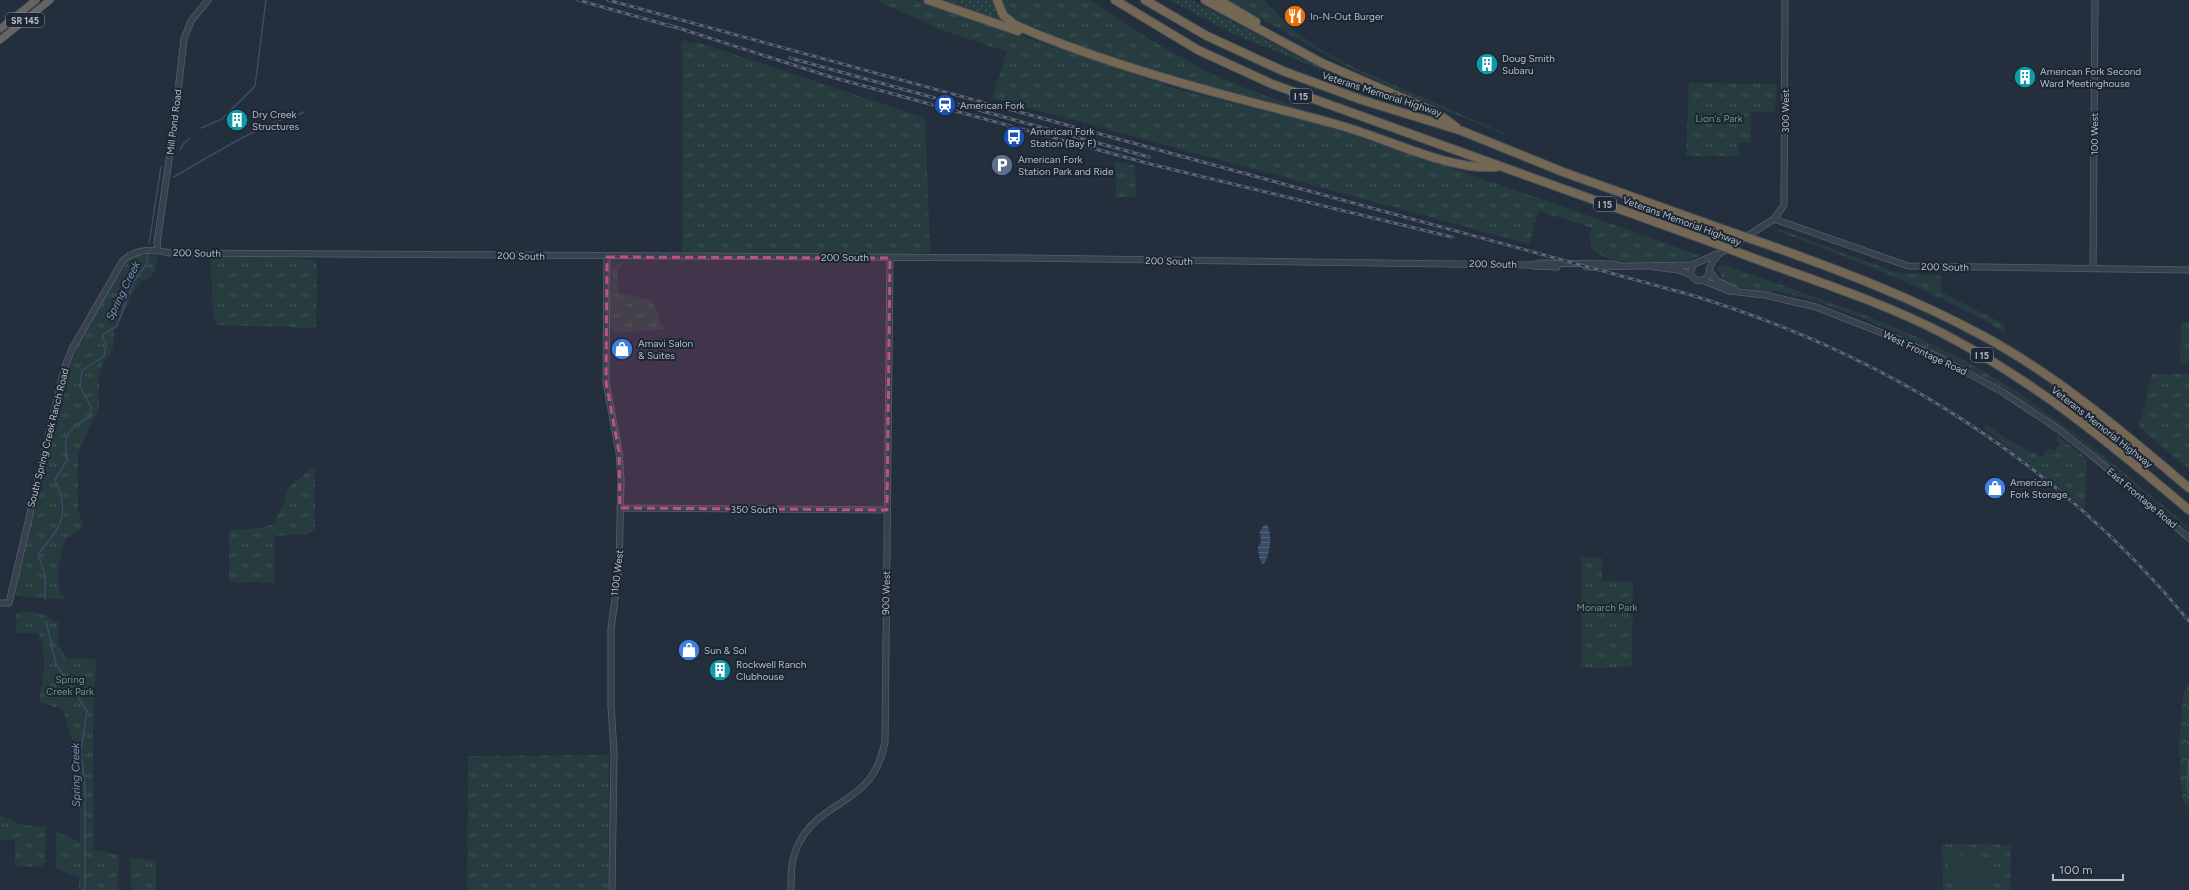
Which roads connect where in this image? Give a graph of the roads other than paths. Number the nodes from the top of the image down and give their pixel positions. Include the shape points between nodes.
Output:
1 (36, 0) edge
2 (50, 0) edge
3 (208, 0) edge
4 (928, 0) edge
5 (997, 0) edge
6 (1115, 0) edge
7 (1145, 0) edge
8 (1205, 0) edge
9 (1219, 0) edge
10 (1785, 0) edge
11 (2095, 0) edge
12 (0, 29) edge
13 (0, 40) edge
14 (1055, 41) junction
15 (1291, 46) junction
16 (1462, 131) junction
17 (1499, 166) junction
18 (1774, 219) junction
19 (158, 250) junction
20 (143, 251) joint
21 (1719, 254) junction
22 (608, 257) junction
23 (890, 258) junction
24 (1702, 262) junction
25 (1693, 265) junction
26 (1653, 266) junction
27 (2093, 269) junction
28 (1709, 270) junction
29 (2189, 270) edge
30 (1691, 276) junction
31 (1702, 280) junction
32 (1737, 290) junction
33 (2095, 458) joint
34 (2189, 488) edge
35 (620, 508) junction
36 (886, 510) junction
37 (2189, 510) edge
38 (2189, 538) edge
39 (0, 603) edge
40 (612, 890) edge
41 (791, 890) edge

1 - 12 highway, SR 145
2 - 13 highway, SR 145
3 - 19 street, Mill Pond Road via 191,21 184,39
4 - 14 highway
5 - 14 highway via 1001,12 1011,23
6 - 17 highway, Veterans Memorial Highway / I 15 via 1183,42 1257,78
7 - 16 highway, Veterans Memorial Highway / I 15 via 1208,36 1268,65 1362,100
8 - 15 highway
9 - 15 highway
10 - 18 street, 300 West via 1785,189 1784,205
11 - 27 street, 100 West
14 - 17 highway via 1170,79 1333,123 1434,157 1483,168
15 - 16 highway via 1338,70 1437,113
16 - 34 highway, Veterans Memorial Highway / I 15, bridge via 1563,172 1884,288 1931,309 2030,364 2085,402
17 - 37 highway, Veterans Memorial Highway / I 15, bridge via 1745,254 1877,304 1943,334 2029,384 2079,419
18 - 21 street
18 - 27 street, 200 South via 1908,266
19 - 20 street, 200 South
19 - 22 street, 200 South via 170,253
20 - 39 street, South Spring Creek Ranch Road via 131,254 122,262 72,349 64,369 9,603
21 - 24 street
21 - 28 street
22 - 23 street, 200 South
22 - 35 street, 1100 West via 606,382 619,452
23 - 26 street, 200 South
23 - 36 street, 900 West
24 - 25 street
24 - 28 street
25 - 26 street, 200 South
25 - 30 street
26 - 30 street, 200 South via 1679,270
27 - 29 street, 200 South
28 - 31 street via 1709,275
28 - 32 street, West Frontage Road via 1717,281
30 - 31 street
31 - 32 street, West Frontage Road via 1723,289
32 - 33 street, West Frontage Road via 1795,301 1838,314 1941,358 2004,393 2058,429
33 - 38 street, East Frontage Road
35 - 36 street, 350 South
35 - 40 street, 1100 West via 619,569 611,629 614,753
36 - 41 street, 900 West via 884,749 865,786 818,820 802,837 792,863

